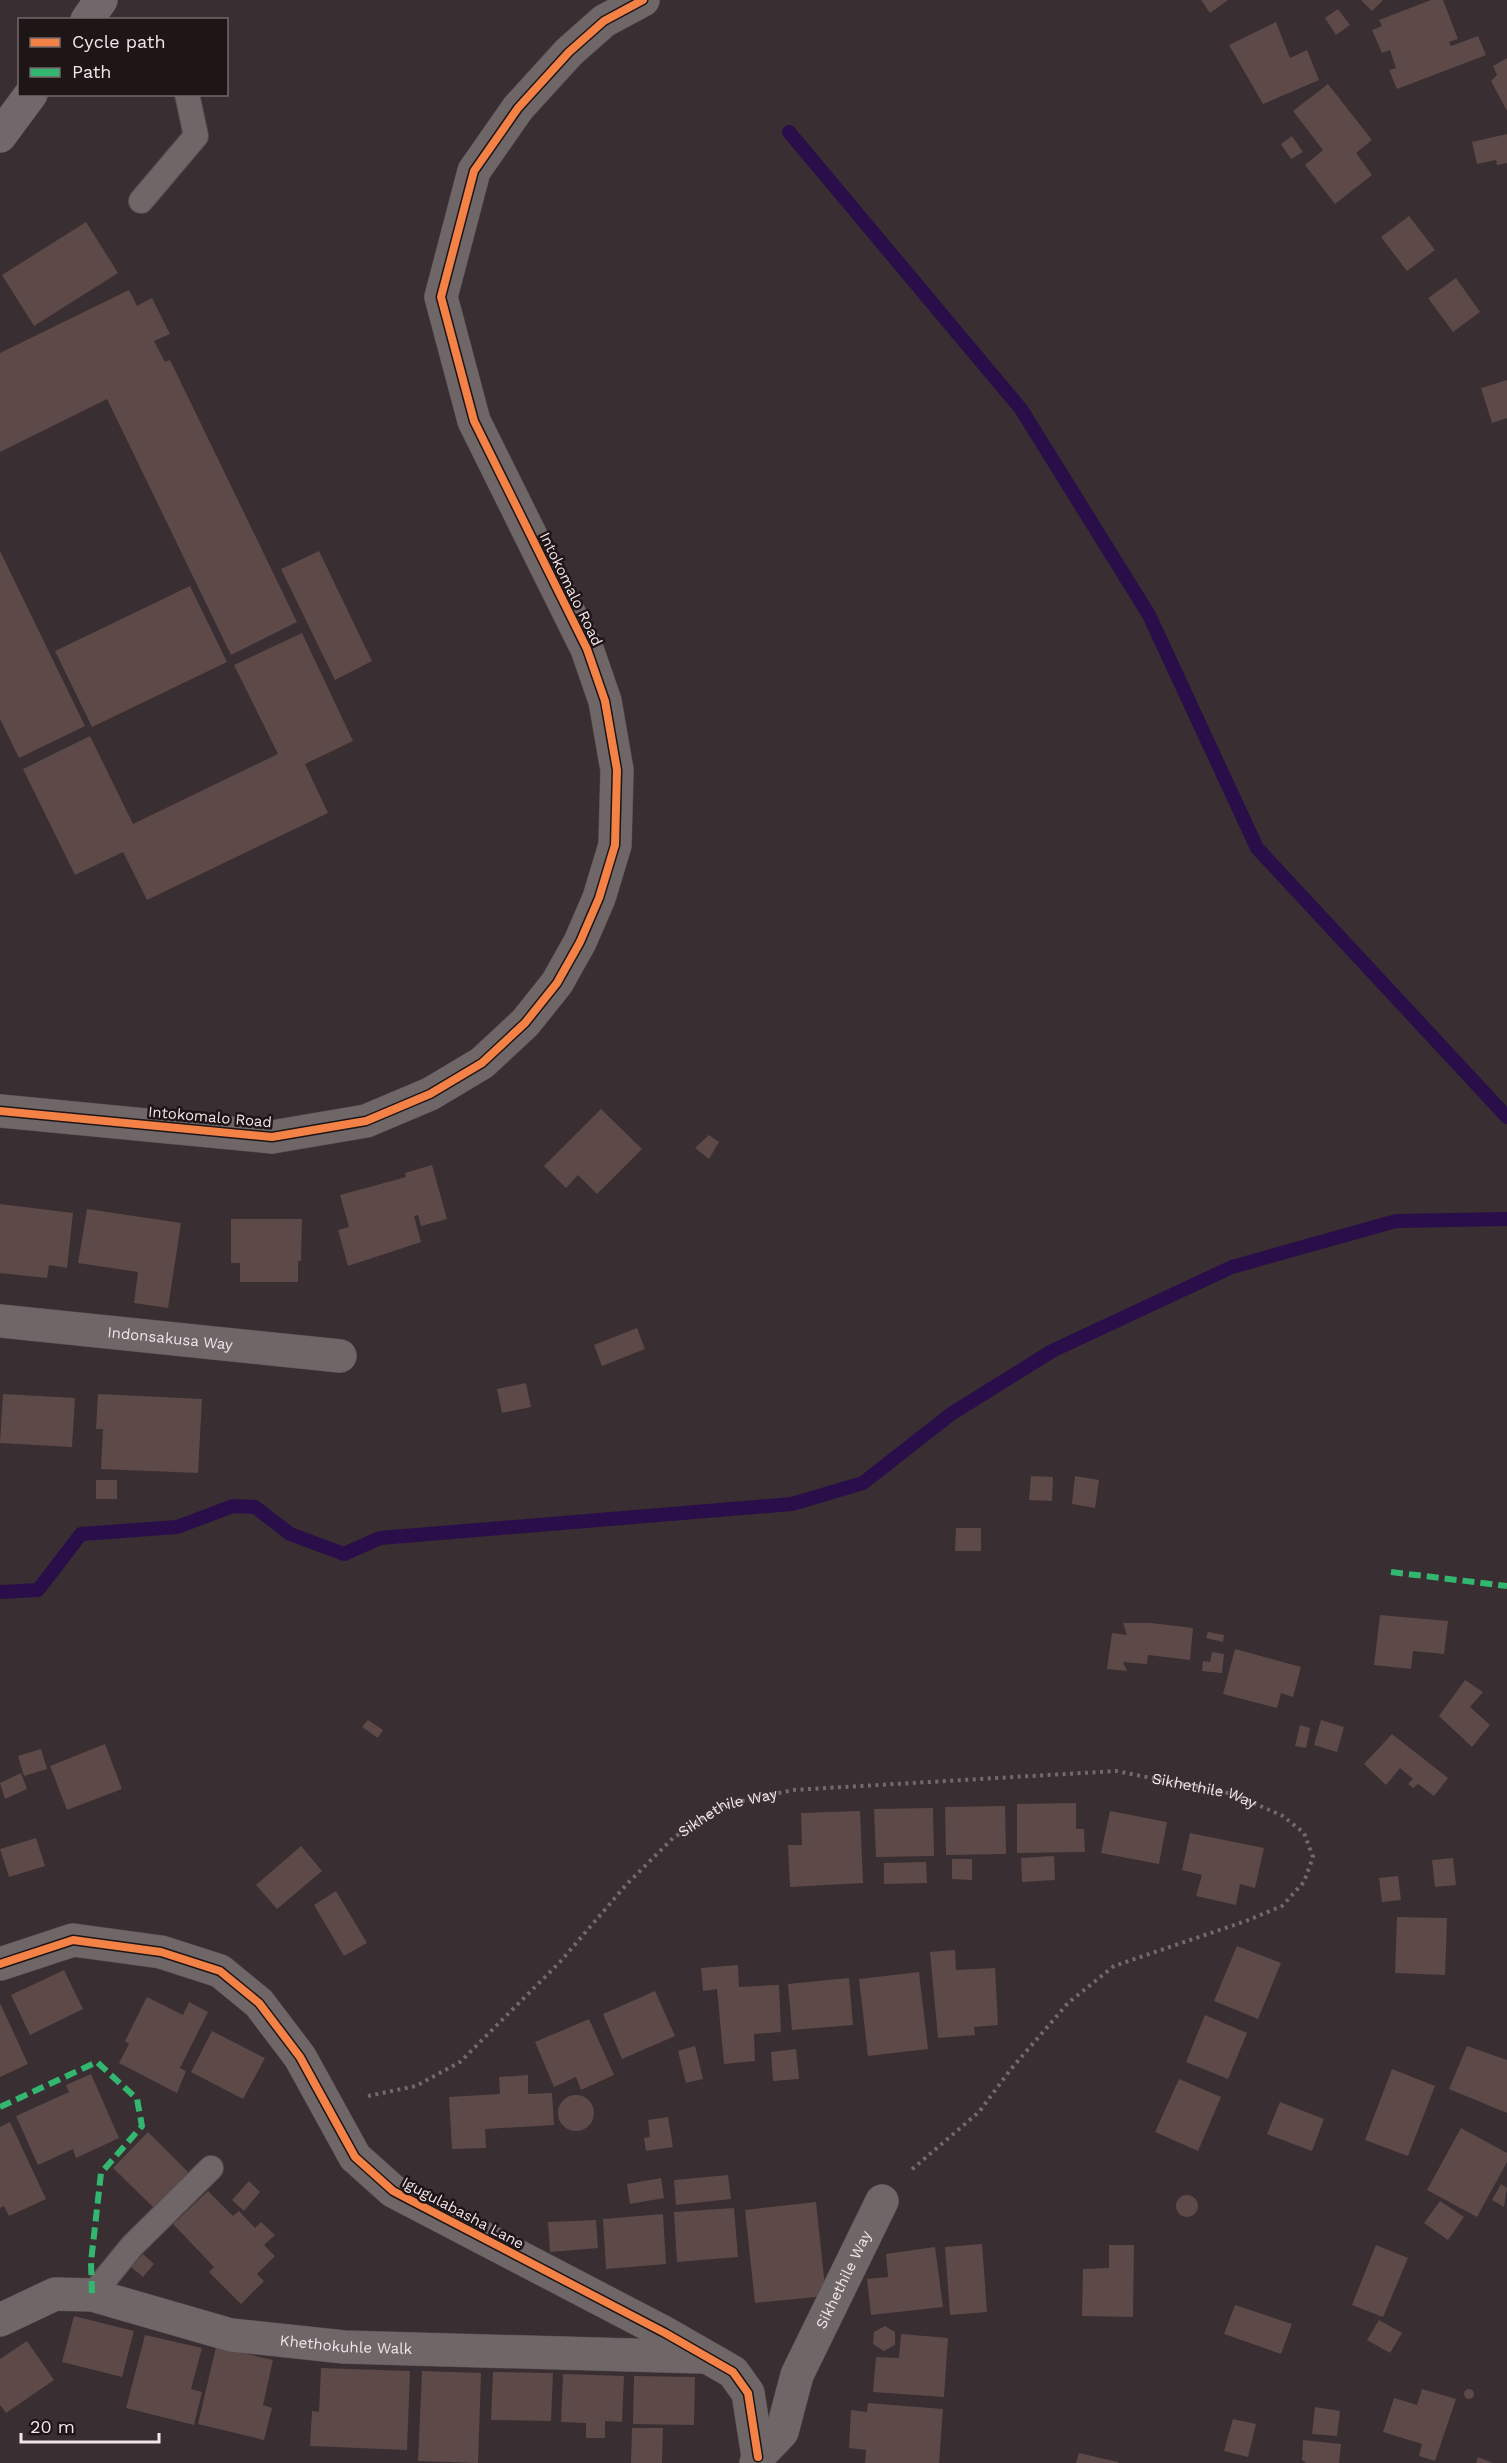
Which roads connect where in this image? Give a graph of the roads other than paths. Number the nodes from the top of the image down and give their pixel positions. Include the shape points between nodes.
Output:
1 (643, 0) edge
2 (30, 96) edge
3 (187, 96) edge
4 (0, 136) edge
5 (141, 201) dead end
6 (0, 1111) edge
7 (0, 1321) edge
8 (340, 1356) dead end
9 (0, 1964) edge
10 (211, 2168) dead end
11 (882, 2201) road end
12 (92, 2295) junction
13 (0, 2320) edge
14 (704, 2357) junction
15 (759, 2461) edge

1 - 6 street, Intokomalo Road via 604,21 570,52 518,108 474,171 441,297 474,421 587,649 607,712 617,770 615,845 599,898 557,983 525,1023 482,1063 430,1094 366,1121 272,1137
2 - 4 street
3 - 5 lane via 196,136
7 - 8 street, Indonsakusa Way
9 - 14 street, Igugulabasha Lane via 73,1940 161,1952 220,1971 259,2003 300,2057 355,2157 393,2191
10 - 12 lane via 132,2246
11 - 15 street, Sikhethile Way via 797,2375 782,2432
12 - 13 street, Khethokuhle Walk via 55,2294
12 - 14 street, Khethokuhle Walk via 231,2335 344,2347
14 - 15 street, Igugulabasha Lane via 733,2372 748,2394

